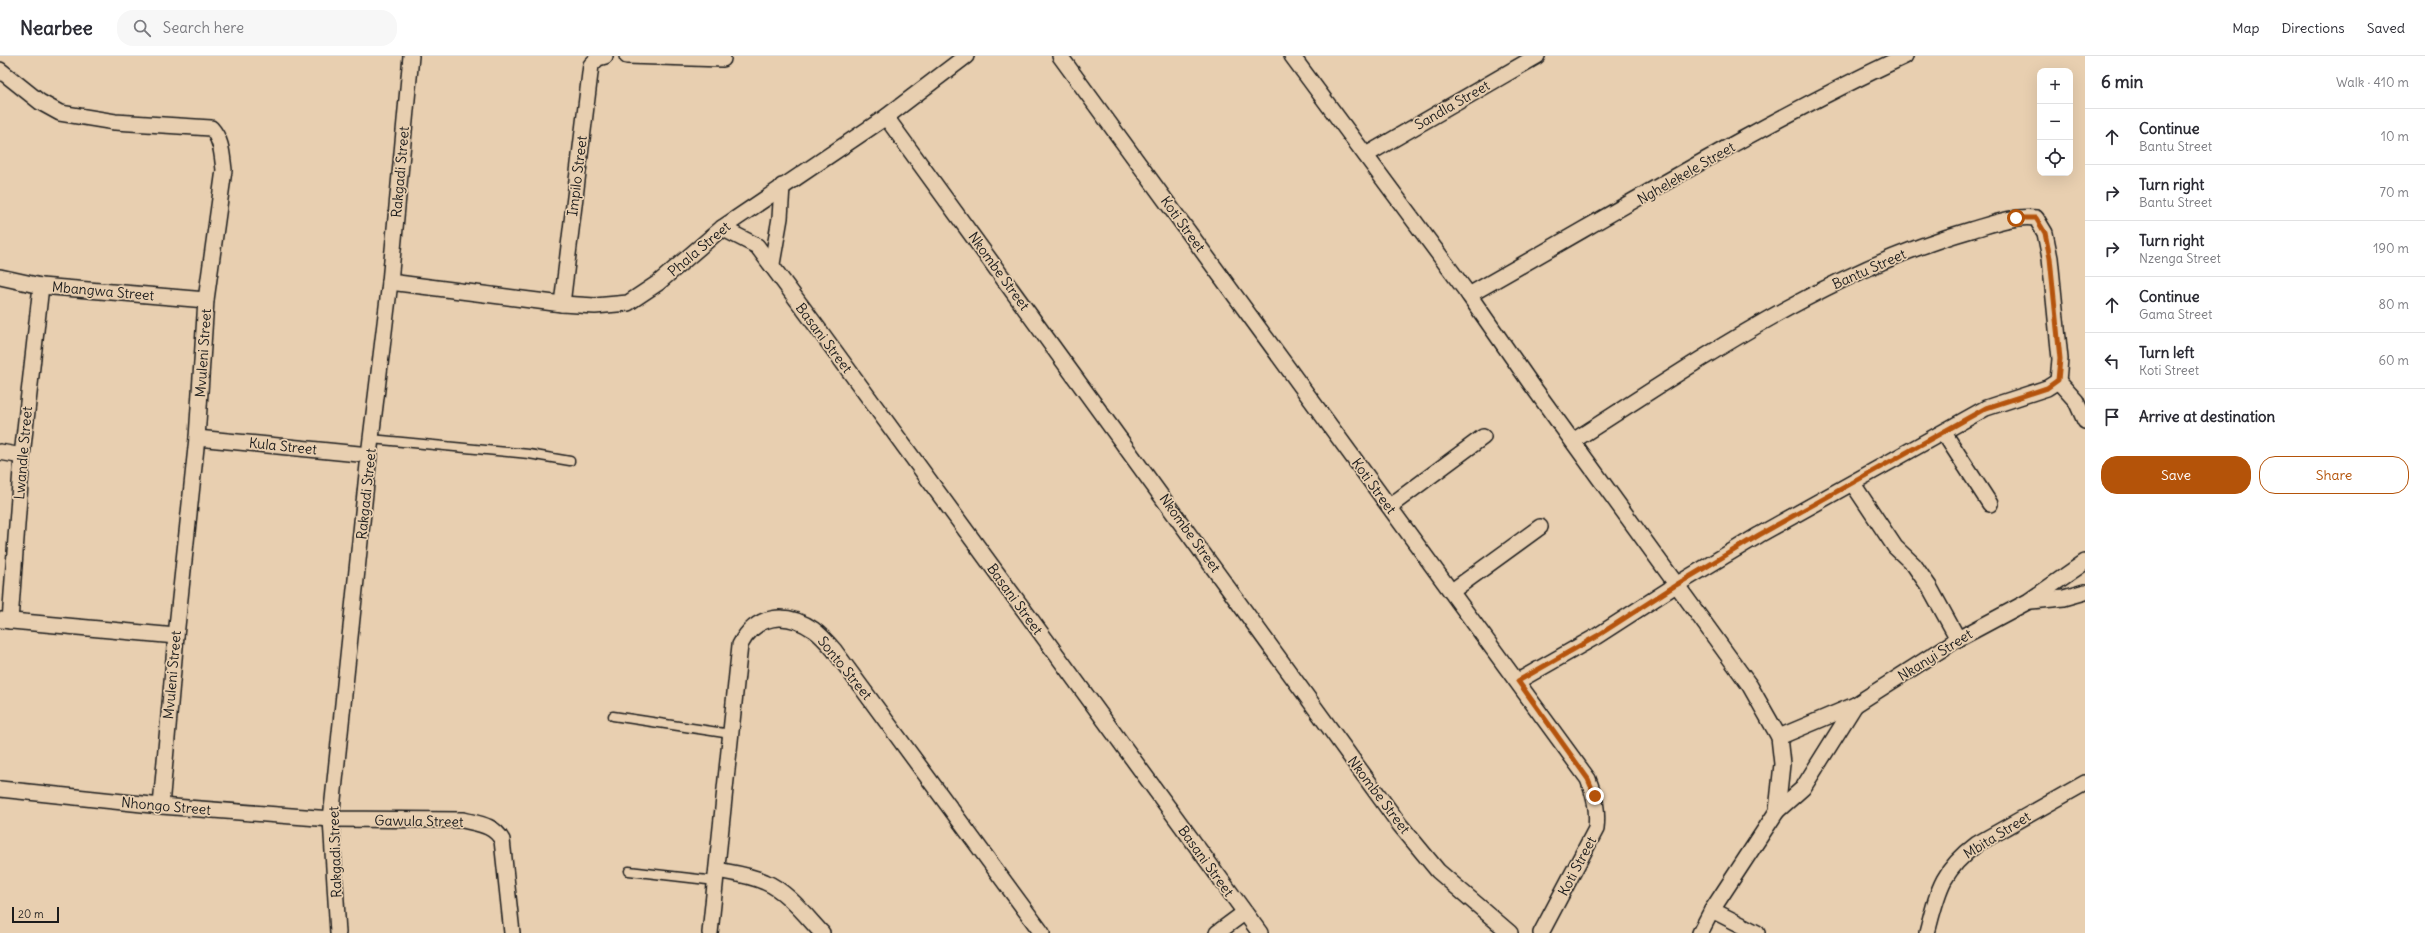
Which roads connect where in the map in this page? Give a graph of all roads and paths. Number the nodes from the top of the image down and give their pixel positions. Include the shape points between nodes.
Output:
1 (411, 56) edge
2 (604, 56) edge
3 (627, 56) edge
4 (966, 56) edge
5 (1060, 56) edge
6 (1292, 56) edge
7 (1538, 56) edge
8 (1905, 56) edge
9 (723, 59) dead end
10 (0, 70) edge
11 (886, 117) junction
12 (1366, 155) junction
13 (782, 186) junction
14 (722, 228) junction
15 (772, 264) junction
16 (0, 278) edge
17 (390, 282) junction
18 (42, 286) junction
19 (1469, 295) junction
20 (206, 300) junction
21 (562, 304) junction
22 (2058, 380) junction
23 (2085, 422) edge
24 (1944, 433) junction
25 (1483, 437) dead end
26 (198, 438) junction
27 (371, 439) junction
28 (1573, 441) junction
29 (0, 452) edge
30 (369, 455) junction
31 (22, 456) junction
32 (570, 461) dead end
33 (1854, 484) junction
34 (1990, 504) dead end
35 (1390, 506) junction
36 (1540, 527) dead end
37 (2085, 562) edge
38 (1676, 585) junction
39 (1452, 591) junction
40 (2085, 592) edge
41 (2030, 601) junction
42 (5, 621) edge
43 (176, 636) junction
44 (1958, 639) junction
45 (1518, 681) junction
46 (1855, 705) junction
47 (613, 716) dead end
48 (731, 734) junction
49 (1778, 737) junction
50 (2085, 783) edge
51 (0, 789) edge
52 (161, 806) junction
53 (1777, 811) junction
54 (331, 819) junction
55 (629, 871) dead end
56 (716, 876) junction
57 (1712, 910) junction
58 (1244, 913) junction
59 (338, 933) edge
60 (512, 933) edge
61 (710, 933) edge
62 (822, 933) edge
63 (1042, 933) edge
64 (1216, 933) edge
65 (1260, 933) edge
66 (1510, 933) edge
67 (1541, 933) edge
68 (1700, 933) edge
69 (1757, 933) edge
70 (1927, 933) edge

1 - 17 street, Rakgadi Street
2 - 21 street, Impilo Street via 591,65
3 - 9 street
4 - 11 street, Phala Street
5 - 35 street, Koti Street
6 - 12 street
7 - 12 street, Sandla Street
8 - 19 street, Nghelekele Street via 1816,100
10 - 20 street, Mvuleni Street via 40,102 60,113 115,122 211,128 218,136 224,170
11 - 13 street, Phala Street
11 - 66 street, Nkombe Street via 1400,825 1438,871
12 - 19 street
13 - 14 street, Phala Street
13 - 15 street via 780,218
14 - 15 street, Basani Street via 757,246
14 - 21 street, Phala Street via 658,283 634,300 619,306
15 - 58 street, Basani Street via 787,289
16 - 18 street, Mbangwa Street
17 - 21 street, Phala Street
17 - 27 street, Rakgadi Street
18 - 20 street, Mbangwa Street
18 - 31 street, Lwandle Street
19 - 28 street
20 - 26 street, Mvuleni Street
22 - 23 street via 2076,401
22 - 24 street via 2047,388 1986,408
22 - 28 street, Bantu Street via 2060,359 2050,258 2045,233 2036,218 2016,218 1935,240 1854,274 1699,360
24 - 33 street
24 - 34 street
25 - 35 street
26 - 30 street, Kula Street
26 - 43 street, Mvuleni Street
27 - 30 street, Rakgadi Street
27 - 32 lane via 529,454
28 - 38 street
29 - 31 street
30 - 54 street, Rakgadi Street
31 - 42 street, Lwandle Street
33 - 38 street via 1759,535
33 - 44 street via 1895,547 1914,565 1930,588
35 - 39 street, Koti Street
36 - 39 street
37 - 41 street, Nkanyi Street
38 - 45 street via 1597,636
38 - 49 street via 1750,686
39 - 45 street, Koti Street
40 - 41 street via 2064,598
41 - 44 street, Nkanyi Street
42 - 43 street
43 - 52 street, Mvuleni Street
44 - 46 street, Nkanyi Street
45 - 67 street, Koti Street via 1588,779 1598,813 1596,829 1590,842
46 - 49 street, Nkanyi Street
46 - 53 street via 1803,788
47 - 48 lane
48 - 56 street, Sonto Street
48 - 63 street, Sonto Street via 740,645 746,633 772,618 795,620 814,630 834,650
49 - 53 street via 1782,764
50 - 70 street, Mbita Street via 1977,844 1961,856 1938,890
51 - 52 street, Nhongo Street
52 - 54 street, Nhongo Street
53 - 57 street
54 - 59 street, Rakgadi Street
54 - 60 street, Gawula Street via 463,820 493,829 502,840
55 - 56 lane
56 - 61 street, Sonto Street
56 - 62 street via 752,876 767,882
57 - 68 street
57 - 69 street
58 - 64 street
58 - 65 street, Basani Street

